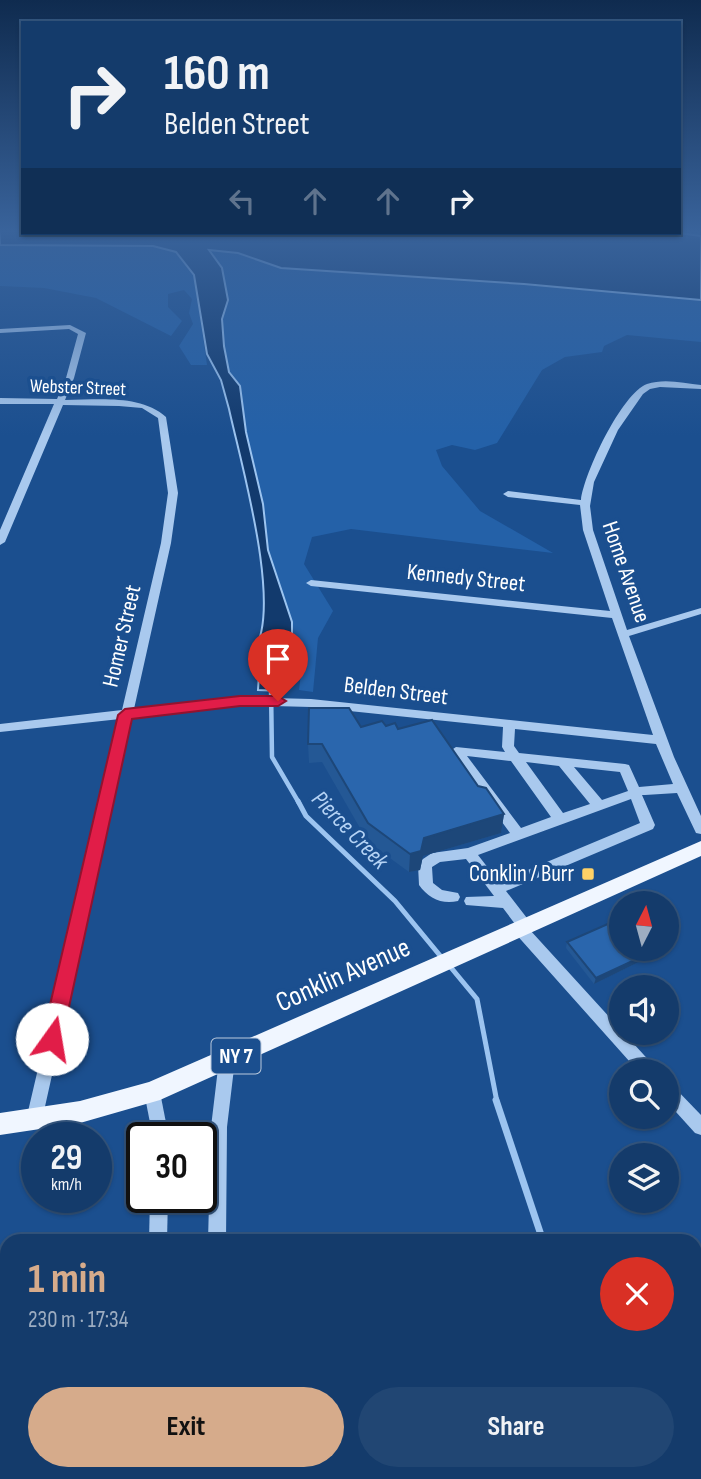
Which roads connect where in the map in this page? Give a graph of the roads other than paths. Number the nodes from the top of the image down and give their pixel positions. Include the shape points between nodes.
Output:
1 (0, 331) edge
2 (701, 387) edge
3 (0, 401) edge
4 (59, 403) junction
5 (154, 410) joint
6 (508, 494) dead end
7 (584, 503) junction
8 (0, 542) edge
9 (311, 583) dead end
10 (701, 611) edge
11 (618, 615) junction
12 (625, 634) junction
13 (259, 701) joint
14 (125, 715) junction
15 (509, 725) junction
16 (0, 728) edge
17 (663, 740) junction
18 (514, 757) junction
19 (562, 761) junction
20 (681, 788) junction
21 (635, 793) junction
22 (599, 805) junction
23 (560, 819) junction
24 (701, 829) edge
25 (518, 834) junction
26 (701, 848) edge
27 (469, 853) junction
28 (497, 889) junction
29 (453, 897) dead end
30 (471, 901) dead end
31 (507, 902) junction
32 (522, 927) junction
33 (638, 1059) edge
34 (227, 1060) junction
35 (152, 1091) junction
36 (679, 1104) edge
37 (34, 1120) junction
38 (158, 1122) edge
39 (0, 1124) edge
40 (701, 1128) edge
41 (159, 1213) edge
42 (158, 1234) edge
43 (217, 1234) edge

1 - 4 street via 69,327 82,333
2 - 7 street, Home Avenue via 656,386 639,393 600,456
3 - 4 street, Webster Street
4 - 5 street, Webster Street via 119,403
4 - 8 street
5 - 14 street, Homer Street via 164,421 172,509
6 - 7 street
7 - 11 street, Home Avenue via 588,530
9 - 11 street, Kennedy Street
10 - 12 street
11 - 12 street, Home Avenue
12 - 17 street, Home Avenue
13 - 14 street, Belden Street
13 - 15 street, Belden Street via 298,701
14 - 16 street, Belden Street
14 - 37 street, Homer Street
15 - 17 street, Belden Street
15 - 18 street via 508,747
17 - 20 street, Home Avenue
18 - 19 street
18 - 23 street
18 - 25 street via 456,751
19 - 21 street via 625,768
19 - 22 street
20 - 21 street
20 - 24 street, Home Avenue
21 - 22 street
21 - 28 street via 648,825
22 - 23 street
23 - 25 street
25 - 27 street
26 - 32 main road, Conklin Avenue / NY 7
27 - 28 street
27 - 29 street via 437,857 425,866 426,885 439,895
28 - 31 street
30 - 31 street
31 - 32 street
32 - 33 street
32 - 34 main road, Conklin Avenue / NY 7
34 - 35 main road, Conklin Avenue / NY 7
34 - 43 street via 219,1127
35 - 37 main road, Conklin Avenue / NY 7
35 - 38 street
36 - 40 street
37 - 39 main road, Conklin Avenue / NY 7
41 - 42 street

